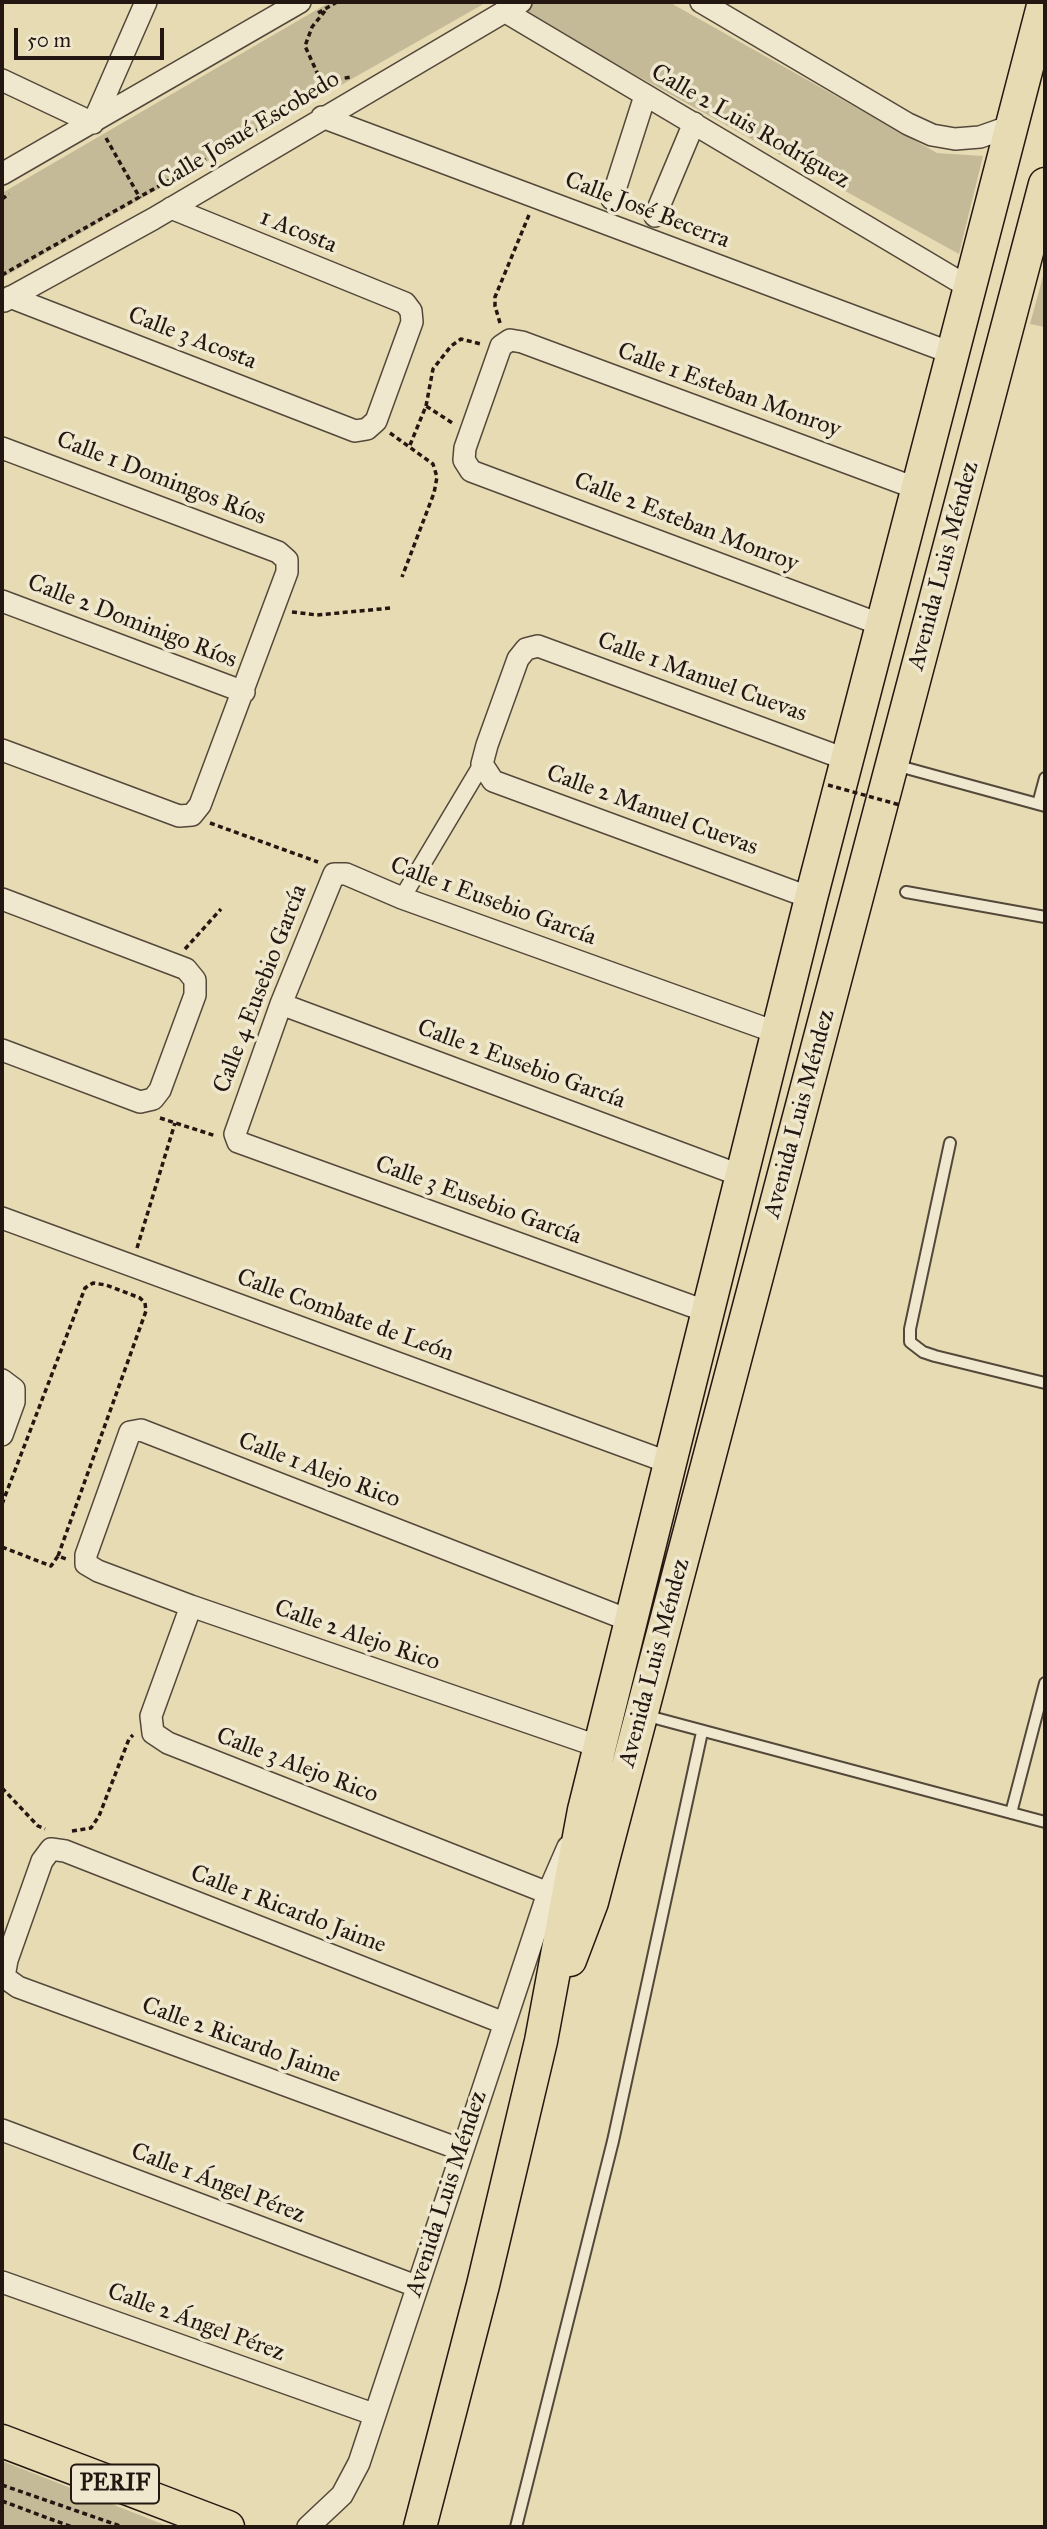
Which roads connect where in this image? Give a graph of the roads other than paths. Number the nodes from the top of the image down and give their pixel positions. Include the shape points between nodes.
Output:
1 (146, 2) edge
2 (300, 2) edge
3 (701, 2) edge
4 (1044, 2) edge
5 (512, 6) edge
6 (2, 80) edge
7 (645, 96) junction
8 (319, 107) junction
9 (93, 123) junction
10 (695, 123) junction
11 (1014, 125) junction
12 (2, 174) edge
13 (1045, 184) edge
14 (612, 199) dead end
15 (162, 214) junction
16 (655, 216) dead end
17 (970, 288) junction
18 (6, 300) edge
19 (954, 354) junction
20 (364, 427) joint
21 (2, 447) edge
22 (471, 471) joint
23 (918, 489) junction
24 (2, 601) edge
25 (882, 625) junction
26 (244, 692) junction
27 (2, 750) edge
28 (848, 760) junction
29 (482, 764) junction
30 (892, 765) junction
31 (1045, 778) edge
32 (1042, 805) edge
33 (345, 874) joint
34 (906, 892) dead end
35 (402, 898) junction
36 (811, 898) junction
37 (2, 899) edge
38 (1045, 917) edge
39 (281, 1004) junction
40 (778, 1033) junction
41 (2, 1050) edge
42 (237, 1138) joint
43 (950, 1143) dead end
44 (742, 1176) junction
45 (2, 1218) edge
46 (708, 1312) junction
47 (2, 1380) edge
48 (1045, 1384) edge
49 (2, 1435) edge
50 (670, 1463) junction
51 (98, 1571) joint
52 (191, 1606) junction
53 (631, 1620) junction
54 (1045, 1683) edge
55 (641, 1714) junction
56 (702, 1732) junction
57 (600, 1747) junction
58 (584, 1810) junction
59 (1012, 1813) junction
60 (1045, 1822) edge
61 (51, 1841) joint
62 (548, 1893) junction
63 (504, 2023) junction
64 (541, 2041) junction
65 (2, 2130) edge
66 (462, 2150) junction
67 (2, 2282) edge
68 (416, 2286) junction
69 (373, 2414) junction
70 (2, 2441) edge
71 (228, 2527) edge
72 (308, 2527) edge
73 (420, 2527) edge
74 (516, 2527) edge

1 - 9 street
2 - 9 street
3 - 11 street via 932,135 981,137
4 - 11 main road, Avenida Luis Méndez
5 - 7 street, Calle 2 Luis Rodríguez
5 - 8 street, Calle Josué Escobedo
6 - 9 street
7 - 10 street, Calle 2 Luis Rodríguez
7 - 14 street
8 - 15 street, Calle Josué Escobedo
8 - 19 street, Calle José Becerra via 536,197
9 - 12 street
10 - 16 street
10 - 17 street, Calle 2 Luis Rodríguez
11 - 17 main road, Avenida Luis Méndez
13 - 30 main road, Avenida Luis Méndez
15 - 18 street, Calle Josué Escobedo
15 - 20 street, 1 Acosta via 405,303 412,322 376,421
17 - 19 main road, Avenida Luis Méndez
18 - 20 street, Calle 3 Acosta
19 - 23 main road, Avenida Luis Méndez
21 - 26 street, Calle 1 Domingos Ríos via 278,552 287,560 287,572
22 - 23 street, Calle 1 Esteban Monroy via 464,460 470,434 509,345
22 - 25 street, Calle 2 Esteban Monroy
23 - 25 main road, Avenida Luis Méndez
24 - 26 street, Calle 2 Dominigo Ríos
25 - 28 main road, Avenida Luis Méndez
26 - 27 street via 196,810 179,817
28 - 29 street, Calle 1 Manuel Cuevas via 538,646 526,649 518,659
28 - 36 main road, Avenida Luis Méndez
29 - 35 street
29 - 36 street, Calle 2 Manuel Cuevas via 493,780
30 - 32 lane
30 - 55 main road, Avenida Luis Méndez
31 - 32 lane
33 - 35 street, Calle 1 Eusebio García
33 - 39 street, Calle 4 Eusebio García via 334,874
34 - 38 lane
35 - 40 street, Calle 1 Eusebio García
36 - 40 main road, Avenida Luis Méndez
37 - 41 street via 179,966 195,980 195,995 153,1100 140,1102
39 - 42 street, Calle 4 Eusebio García
39 - 44 street, Calle 2 Eusebio García
40 - 44 main road, Avenida Luis Méndez
42 - 46 street, Calle 3 Eusebio García
43 - 48 lane via 910,1342 935,1356
44 - 46 main road, Avenida Luis Méndez
45 - 50 street, Calle Combate de León
46 - 50 main road, Avenida Luis Méndez
47 - 49 street via 14,1388
50 - 53 main road, Avenida Luis Méndez
51 - 52 street, Calle 2 Alejo Rico
51 - 53 street, Calle 1 Alejo Rico via 86,1564 86,1555 130,1432 141,1430
52 - 57 street, Calle 2 Alejo Rico
52 - 62 street, Calle 3 Alejo Rico via 151,1716 153,1733 168,1743
53 - 57 main road, Avenida Luis Méndez
54 - 59 lane
55 - 56 lane
55 - 64 main road, Avenida Luis Méndez via 592,1902
56 - 59 lane
56 - 74 lane via 613,2141
57 - 58 main road, Avenida Luis Méndez
58 - 62 street, Avenida Luis Méndez
58 - 64 main road, Avenida Luis Méndez
59 - 60 lane
61 - 63 street, Calle 1 Ricardo Jaime via 65,1851
61 - 66 street, Calle 2 Ricardo Jaime via 4,1977 18,1987
62 - 63 street, Avenida Luis Méndez
63 - 66 street, Avenida Luis Méndez
64 - 73 main road, Avenida Luis Méndez
65 - 68 street, Calle 1 Ángel Pérez
66 - 68 street, Avenida Luis Méndez
67 - 69 street, Calle 2 Ángel Pérez
68 - 69 street, Avenida Luis Méndez
69 - 72 street, Avenida Luis Méndez via 359,2463 342,2495
70 - 71 main road, PERIF

